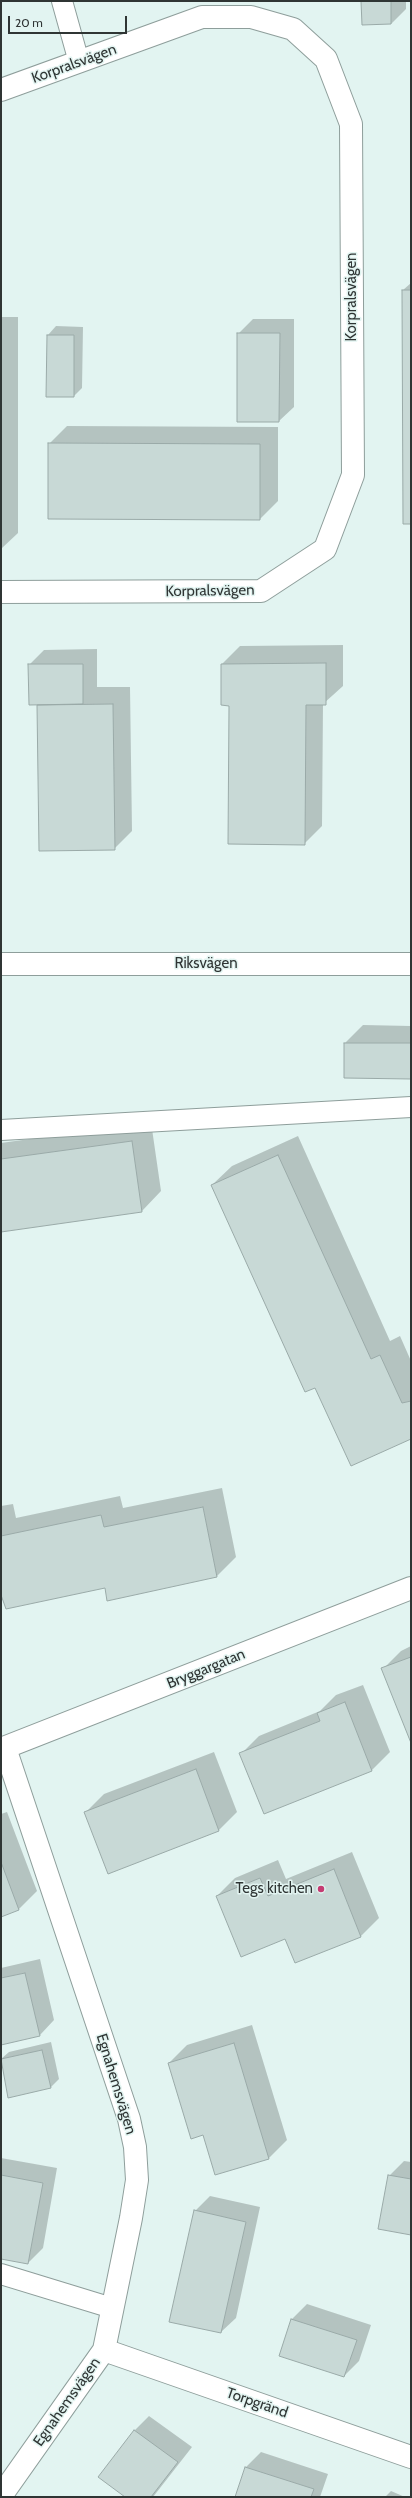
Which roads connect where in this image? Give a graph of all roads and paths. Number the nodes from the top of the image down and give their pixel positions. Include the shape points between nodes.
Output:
1 (62, 1) edge
2 (79, 62) junction
3 (1, 90) edge
4 (1, 592) edge
5 (1, 964) edge
6 (411, 964) edge
7 (411, 1107) edge
8 (1, 1130) edge
9 (411, 1588) edge
10 (3, 1749) edge
11 (1, 2274) edge
12 (112, 2308) junction
13 (104, 2350) junction
14 (411, 2457) edge
15 (1, 2496) edge

1 - 2 lane
2 - 3 street, Korpralsvägen
2 - 4 street, Korpralsvägen via 202,17 251,17 292,29 326,59 351,124 353,475 325,550 261,591
5 - 6 street, Riksvägen
7 - 8 lane
9 - 10 street, Bryggargatan
10 - 12 street, Egnahemsvägen via 129,2119 135,2147 137,2180
11 - 12 lane
12 - 13 street, Egnahemsvägen
13 - 14 street, Torpgränd
13 - 15 street, Egnahemsvägen

